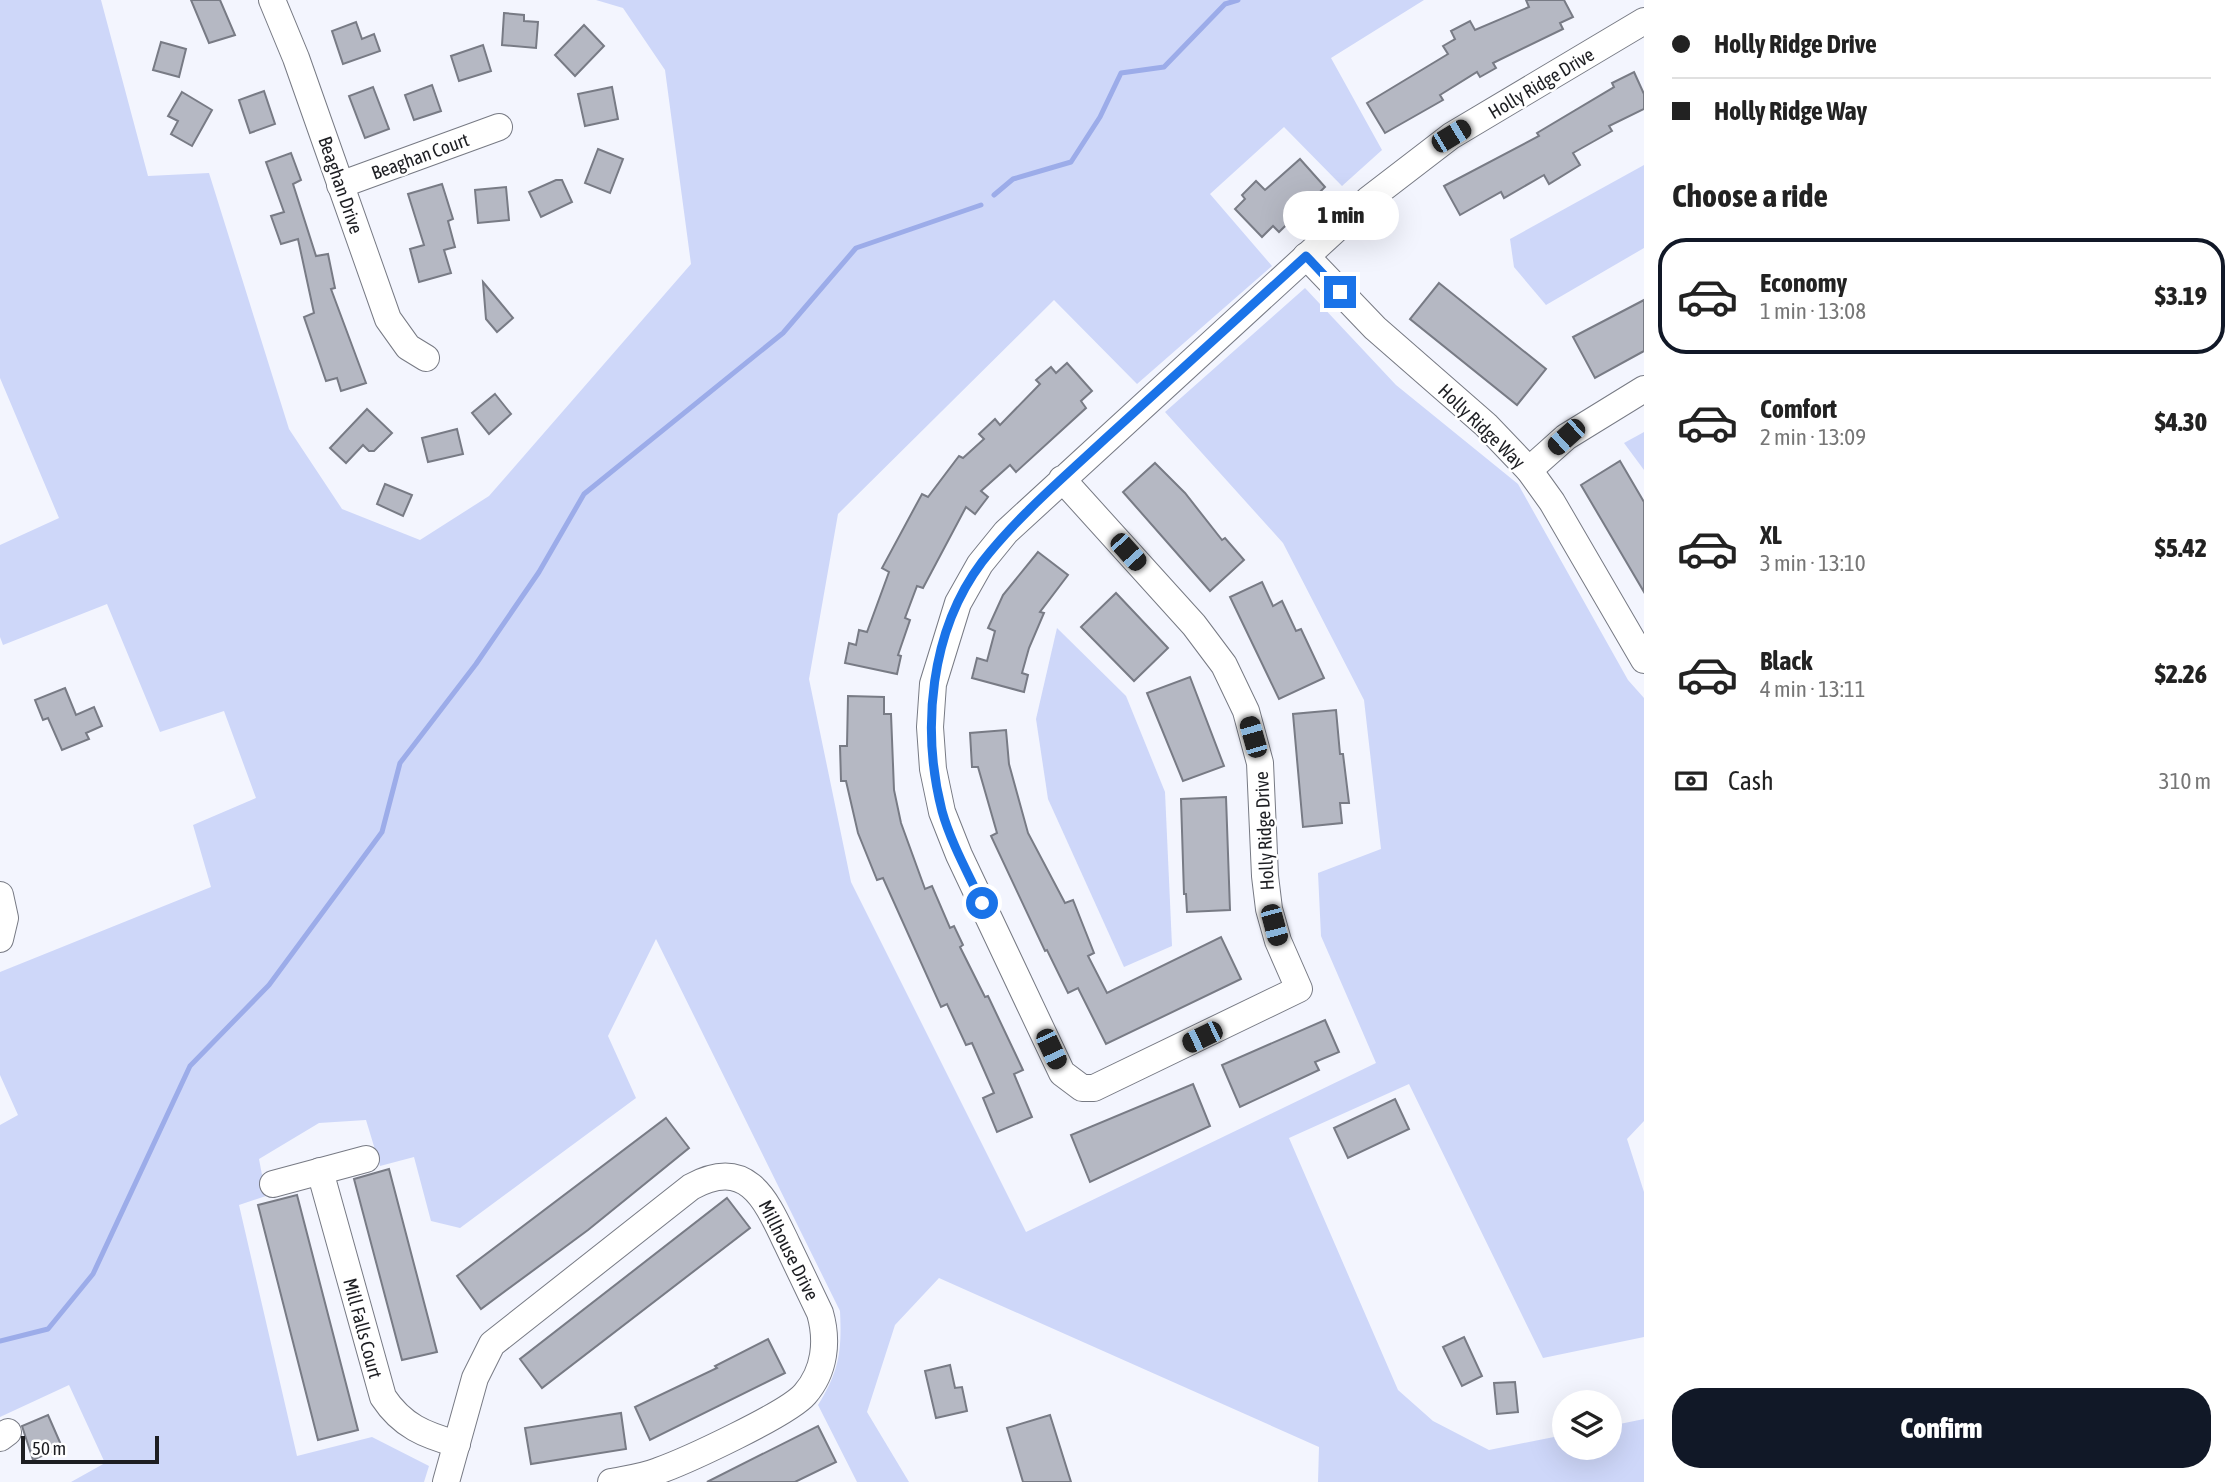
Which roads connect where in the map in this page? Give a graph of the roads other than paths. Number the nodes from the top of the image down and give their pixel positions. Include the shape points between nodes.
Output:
1 (272, 0) edge
2 (1644, 21) edge
3 (499, 127) dead end
4 (340, 185) junction
5 (1306, 256) junction
6 (426, 358) dead end
7 (1644, 389) edge
8 (1529, 470) junction
9 (1062, 479) junction
10 (1644, 660) edge
11 (0, 895) edge
12 (0, 939) edge
13 (366, 1159) dead end
14 (320, 1171) junction
15 (273, 1184) dead end
16 (457, 1444) junction
17 (446, 1482) edge
18 (611, 1482) edge

1 - 4 street, Beaghan Drive
2 - 5 street, Holly Ridge Drive via 1420,159
3 - 4 street, Beaghan Court
4 - 6 street, Beaghan Drive via 388,318 408,347
5 - 8 street, Holly Ridge Way via 1375,328 1486,425
5 - 9 street, Holly Ridge Drive
7 - 8 street via 1566,437
8 - 10 street, Holly Ridge Way
9 - 9 street, Holly Ridge Drive via 1006,533 958,603 933,684 930,727 933,769 959,855 1062,1073 1082,1087 1094,1088 1299,989 1269,909 1260,764 1245,710 1224,665 1194,625
11 - 12 street via 5,918
13 - 14 street
14 - 15 street
14 - 16 street, Mill Falls Court via 383,1397 412,1429
16 - 17 street, Millhouse Drive
16 - 18 street, Millhouse Drive via 482,1361 504,1333 691,1187 721,1176 751,1185 770,1207 820,1313 824,1348 814,1381 793,1404 757,1424 671,1466

